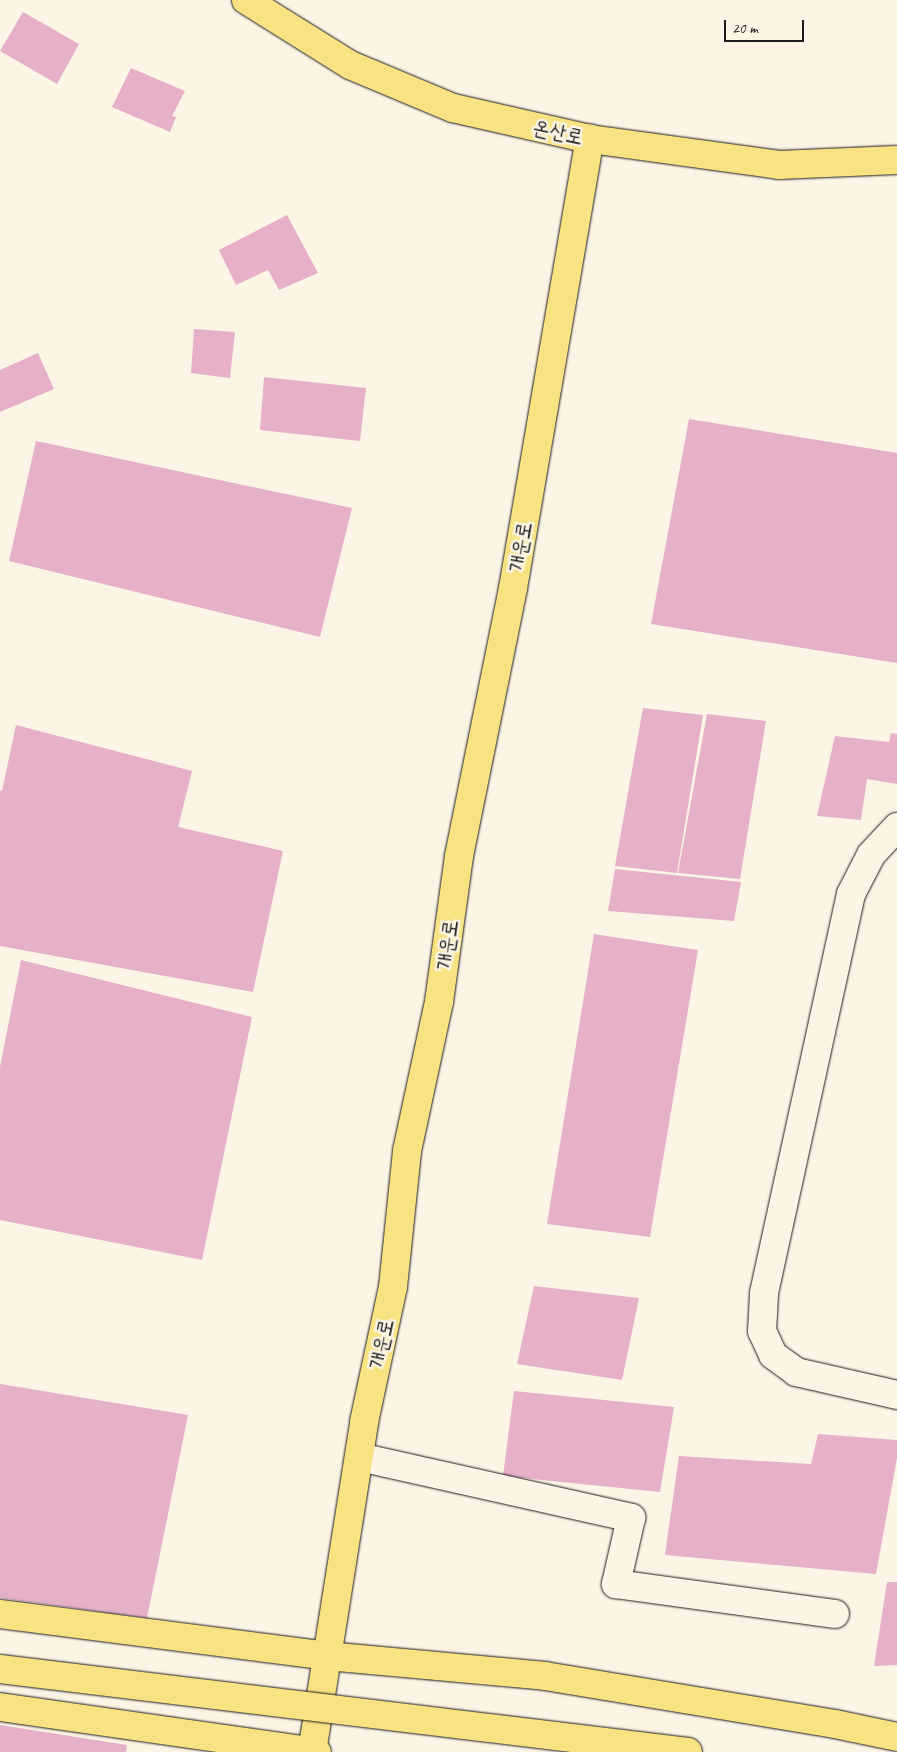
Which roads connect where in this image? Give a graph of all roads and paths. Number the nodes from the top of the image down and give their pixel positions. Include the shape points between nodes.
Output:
1 (246, 0) edge
2 (590, 139) junction
3 (897, 160) edge
4 (897, 827) edge
5 (897, 1395) edge
6 (359, 1457) junction
7 (0, 1614) edge
8 (835, 1614) dead end
9 (327, 1656) junction
10 (0, 1669) edge
11 (0, 1707) edge
12 (897, 1737) edge
13 (312, 1752) edge
14 (317, 1752) edge
15 (688, 1752) edge

1 - 2 main road, 온산로 via 350,65 453,108
2 - 3 main road, 온산로 via 779,164
2 - 6 main road, 개운로 via 513,588 459,856 439,1002 407,1151 393,1287
4 - 5 lane via 871,855 851,894 764,1294 762,1332 773,1355 796,1372
6 - 8 lane via 631,1518 616,1584
6 - 9 main road, 개운로
7 - 9 main road
9 - 12 main road via 545,1676
9 - 13 main road, 개운로
10 - 15 main road, bridge
11 - 13 main road
13 - 14 main road

